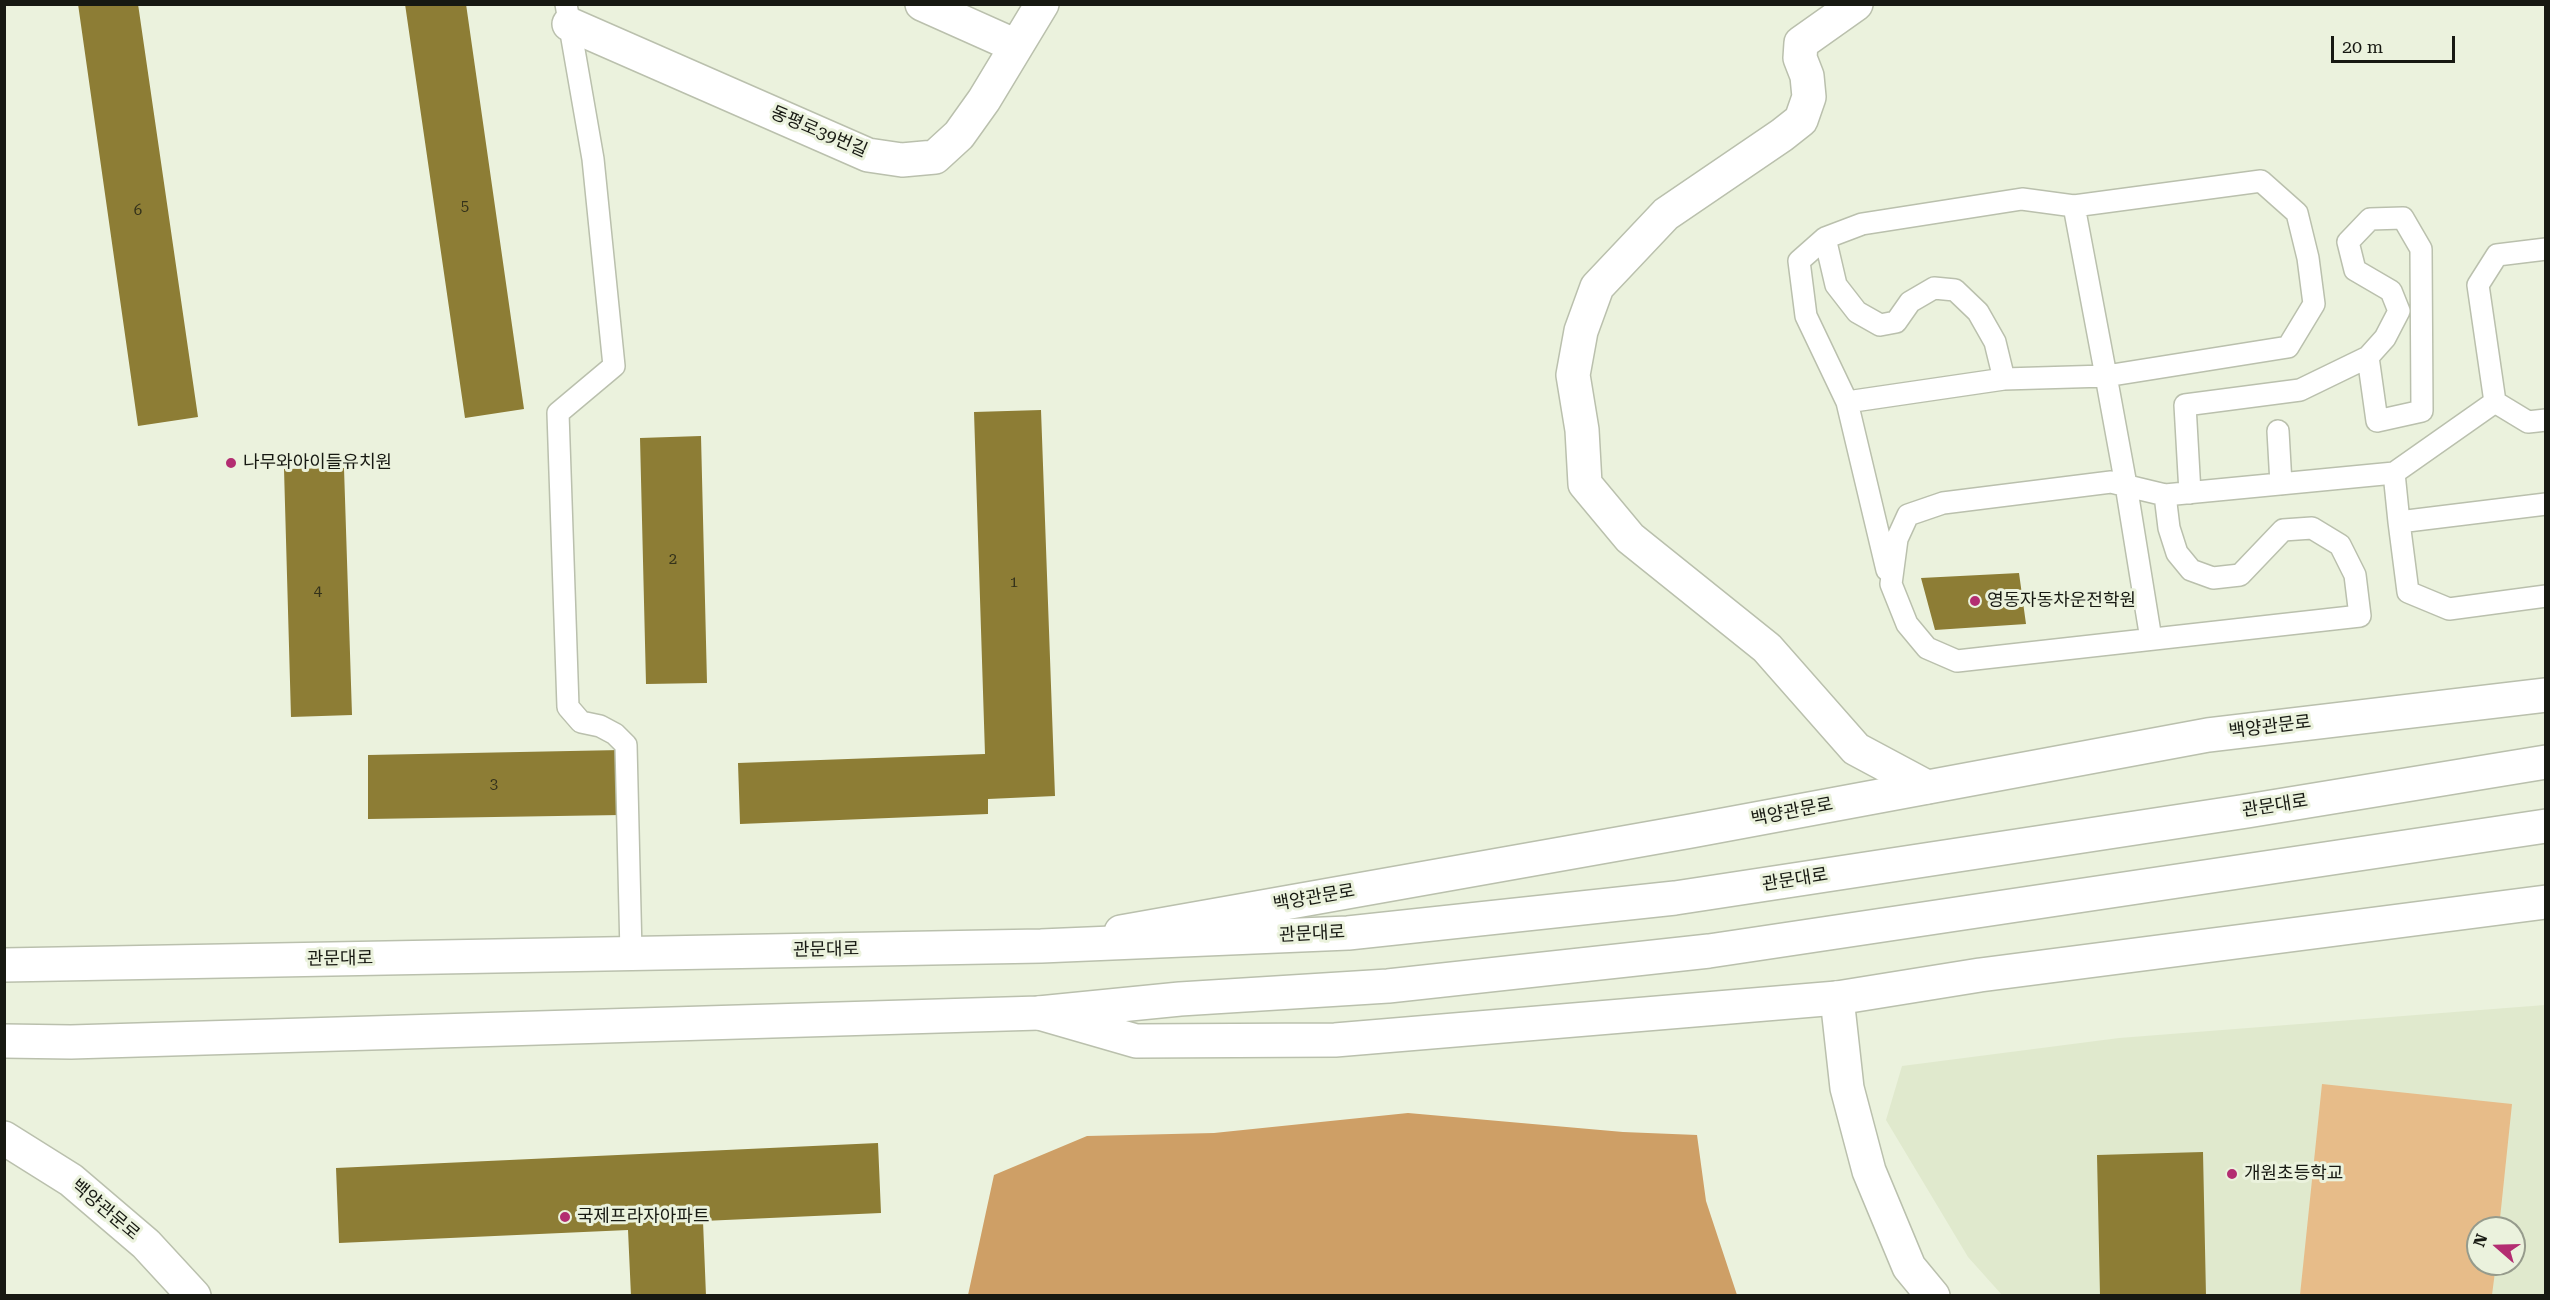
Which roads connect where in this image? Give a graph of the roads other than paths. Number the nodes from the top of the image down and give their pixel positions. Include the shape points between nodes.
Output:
1 (922, 4) edge
2 (1042, 4) edge
3 (1856, 4) edge
4 (568, 14) edge
5 (1017, 46) junction
6 (2074, 206) junction
7 (1825, 238) junction
8 (2546, 249) edge
9 (2368, 357) junction
10 (2106, 376) junction
11 (2004, 379) junction
12 (1847, 402) junction
13 (2495, 402) junction
14 (2546, 420) edge
15 (2278, 431) dead end
16 (2394, 473) junction
17 (2281, 484) junction
18 (2126, 485) junction
19 (2190, 493) junction
20 (2165, 495) junction
21 (2546, 504) edge
22 (2399, 522) junction
23 (1891, 584) junction
24 (2546, 596) edge
25 (2151, 639) junction
26 (2546, 695) edge
27 (2546, 762) edge
28 (1927, 787) junction
29 (2546, 826) edge
30 (2546, 902) edge
31 (1041, 946) junction
32 (631, 953) junction
33 (4, 965) edge
34 (1837, 998) junction
35 (1039, 1013) junction
36 (4, 1041) edge
37 (4, 1138) edge
38 (194, 1296) edge
39 (1933, 1296) edge

1 - 5 main road
2 - 5 main road, 동평로39번길
3 - 28 main road via 1801,43 1800,58 1809,97 1801,120 1666,214 1597,286 1581,331 1573,375 1585,484 1630,538 1767,648 1856,749
4 - 5 main road, 동평로39번길 via 868,155 902,160 935,157 959,135
4 - 32 lane via 593,159 614,366 558,413 568,707 581,722 600,726 626,745
6 - 7 lane via 2022,200 1862,224
6 - 10 lane
6 - 10 lane via 2261,181 2297,213 2308,258 2314,304 2288,347
7 - 11 lane via 1836,285 1857,312 1880,325 1896,322 1910,302 1934,288 1956,290 1978,312 1995,342
7 - 12 lane via 1799,261 1806,316
8 - 13 lane via 2497,255 2478,285
9 - 9 lane via 2377,421 2422,411 2421,249 2403,218 2370,219 2348,242 2355,270 2391,291 2399,311 2385,338
9 - 19 lane via 2300,390 2185,405
10 - 11 lane
10 - 18 lane
11 - 12 lane
12 - 23 lane
13 - 14 lane via 2528,422
13 - 16 lane
15 - 17 lane
16 - 17 lane
16 - 22 lane
17 - 19 lane
18 - 20 lane
18 - 23 lane via 2111,482 1943,503 1908,515 1896,539
18 - 25 lane
19 - 20 lane
20 - 25 lane via 2176,553 2191,570 2213,578 2240,575 2283,530 2312,528 2340,545 2355,575 2360,616
21 - 22 lane
22 - 24 lane via 2408,592 2449,609
23 - 25 lane via 1907,624 1927,648 1957,661
26 - 28 main road, 백양관문로 via 2208,735
27 - 31 main road, 관문대로 via 1675,898 1348,933
28 - 31 main road, 백양관문로
29 - 35 main road via 1709,951 1388,986 1180,999
30 - 34 main road via 1980,975
31 - 32 main road, 관문대로
32 - 33 main road, 관문대로
34 - 35 main road via 1335,1040 1136,1041
34 - 39 main road via 1847,1088 1869,1171 1909,1267
35 - 36 main road
37 - 38 main road, 백양관문로 via 78,1186 146,1244

